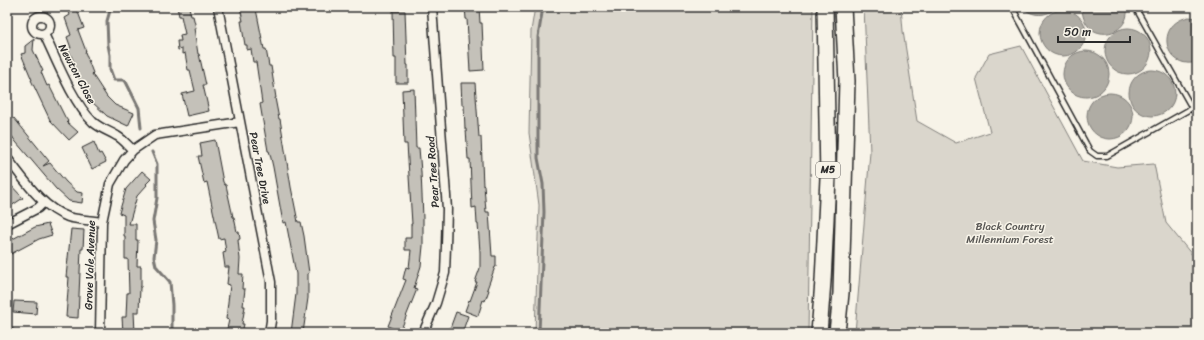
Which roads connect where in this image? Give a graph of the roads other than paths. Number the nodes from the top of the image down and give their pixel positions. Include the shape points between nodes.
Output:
1 (218, 7) edge
2 (432, 7) edge
3 (824, 7) edge
4 (843, 7) edge
5 (1012, 7) edge
6 (1135, 7) edge
7 (44, 34) dead end
8 (1192, 108) junction
9 (1197, 117) edge
10 (240, 122) junction
11 (133, 150) junction
12 (7, 158) edge
13 (44, 202) junction
14 (102, 222) junction
15 (7, 224) edge
16 (100, 333) edge
17 (269, 333) edge
18 (423, 333) edge
19 (819, 333) edge
20 (837, 333) edge

1 - 10 street, Pear Tree Drive
2 - 18 street, Pear Tree Road via 447,209 446,246 445,272 436,303
3 - 19 highway, M5 via 828,178
4 - 20 highway, M5 via 846,81 841,278
5 - 8 lane via 1090,151 1097,156 1107,156
6 - 8 lane
7 - 11 street, Newton Close via 82,108 94,122 118,136
8 - 9 lane
10 - 11 street, Grove Vale Avenue via 155,135
10 - 17 street, Pear Tree Drive via 271,282
11 - 14 street, Grove Vale Avenue via 110,184
12 - 13 street
13 - 14 street via 69,218
13 - 15 street via 38,208
14 - 16 street, Grove Vale Avenue

